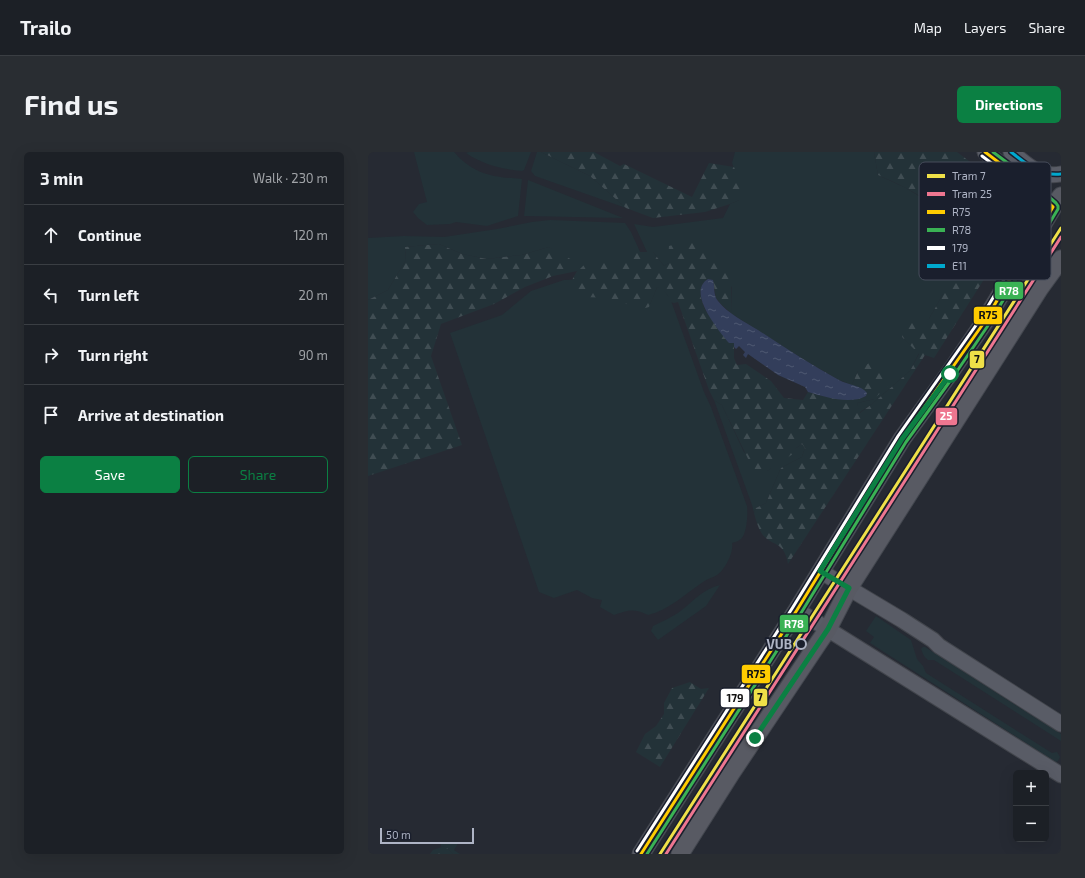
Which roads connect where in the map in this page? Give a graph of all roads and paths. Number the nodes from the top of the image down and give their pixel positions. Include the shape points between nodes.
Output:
1 (985, 152) edge
2 (1011, 152) edge
3 (998, 162) edge
4 (1024, 162) edge
5 (1061, 174) edge
6 (1051, 175) edge
7 (1057, 201) edge
8 (1051, 211) edge
9 (1061, 260) edge
10 (1051, 273) edge
11 (1009, 280) edge
12 (1046, 280) edge
13 (820, 571) junction
14 (849, 588) junction
15 (797, 610) junction
16 (828, 629) junction
17 (1061, 724) edge
18 (1061, 775) edge
19 (641, 854) edge
20 (680, 854) edge

1 - 3 street
2 - 4 street
5 - 6 street
7 - 8 main road
9 - 10 main road
11 - 13 main road via 950,374 902,439
12 - 14 main road
13 - 14 street
13 - 15 main road
14 - 16 main road
14 - 17 street
15 - 16 street
15 - 19 main road
16 - 18 street
16 - 20 main road

